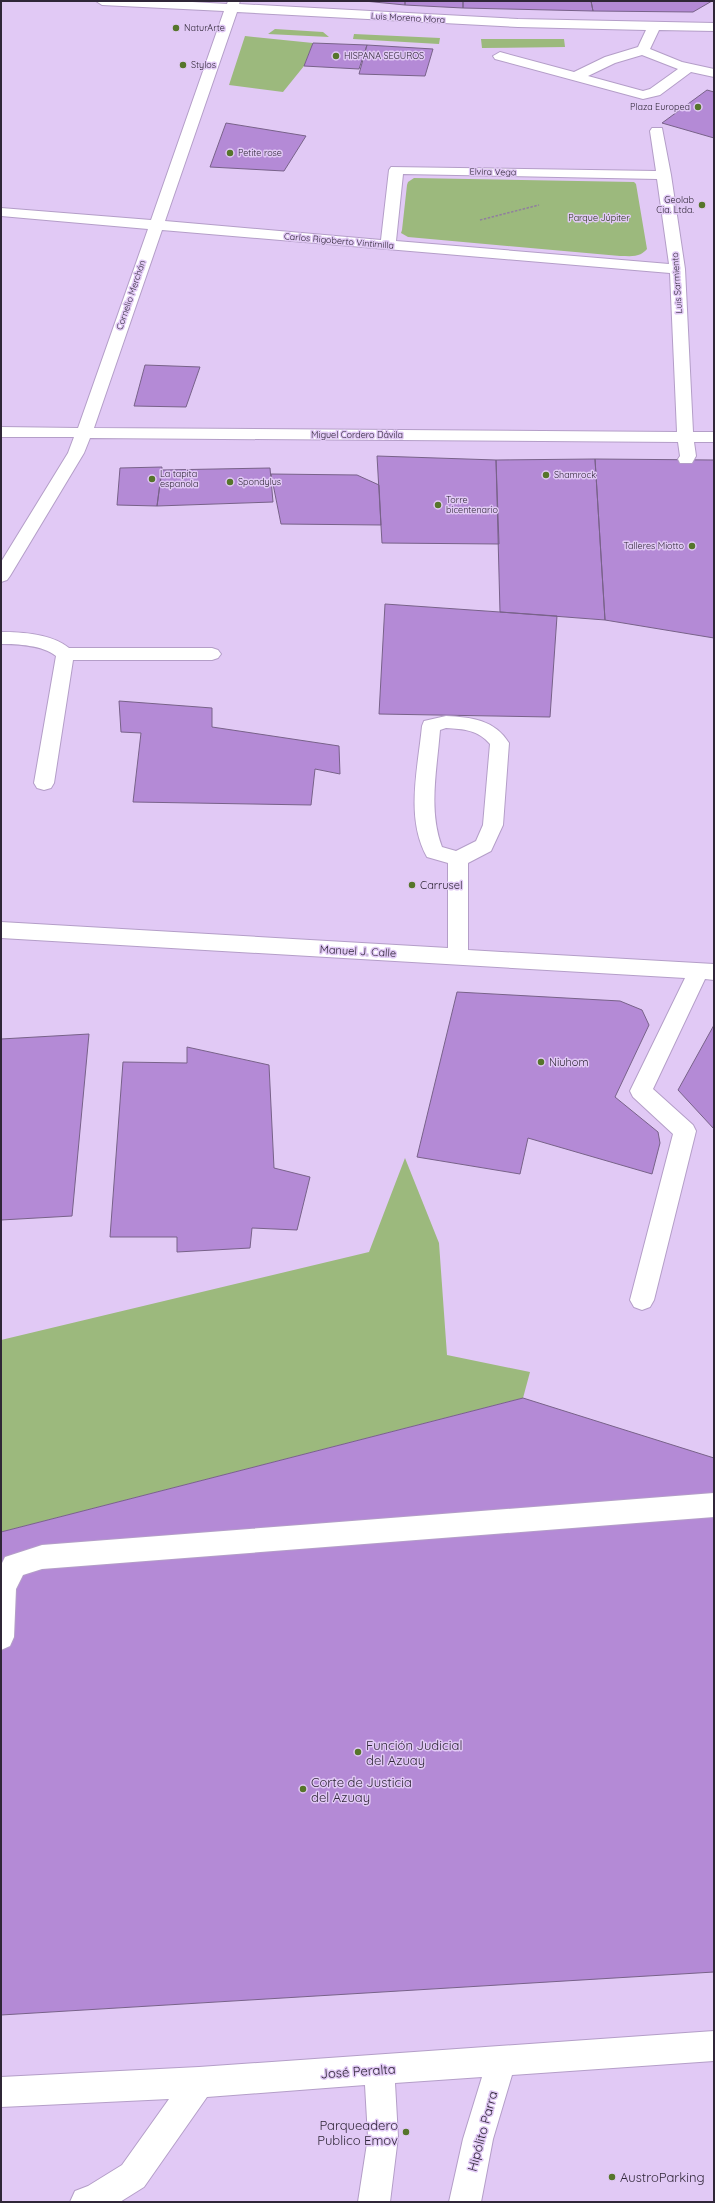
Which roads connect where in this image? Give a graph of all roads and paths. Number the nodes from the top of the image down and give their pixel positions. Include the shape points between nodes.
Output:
1 (102, 1) edge
2 (232, 5) edge
3 (654, 27) junction
4 (714, 27) edge
5 (644, 50) junction
6 (500, 56) dead end
7 (687, 69) junction
8 (714, 73) edge
9 (575, 77) junction
10 (656, 131) dead end
11 (664, 175) junction
12 (544, 204) dead end
13 (1, 212) edge
14 (476, 221) dead end
15 (155, 226) junction
16 (388, 245) junction
17 (677, 269) junction
18 (1, 432) edge
19 (83, 433) junction
20 (685, 437) junction
21 (714, 437) edge
22 (686, 459) dead end
23 (1, 576) edge
24 (1, 638) edge
25 (65, 654) junction
26 (212, 654) dead end
27 (44, 783) dead end
28 (458, 858) junction
29 (1, 930) edge
30 (458, 957) junction
31 (706, 971) edge
32 (642, 1300) dead end
33 (714, 1506) edge
34 (1, 1637) edge
35 (714, 2046) edge
36 (502, 2060) junction
37 (379, 2069) junction
38 (199, 2082) junction
39 (1, 2092) edge
40 (86, 2202) edge
41 (374, 2202) edge
42 (465, 2202) edge

1 - 2 street, Luis Moreno Mora
2 - 3 street, Luis Moreno Mora via 518,23
2 - 15 street, Cornelio Merchán
3 - 4 street, Luis Moreno Mora
3 - 5 street
5 - 7 street via 662,61
5 - 9 street via 610,60
6 - 9 street
7 - 8 street
7 - 9 street via 655,92 643,95
10 - 11 street, Luis Sarmiento
11 - 16 street, Elvira Vega via 396,170
11 - 17 street, Luis Sarmiento
12 - 14 path
13 - 15 street, Carlos Rigoberto Vintimilla
15 - 16 street, Carlos Rigoberto Vintimilla
15 - 19 street, Cornelio Merchán
16 - 17 street, Carlos Rigoberto Vintimilla
17 - 20 street, Luis Sarmiento
18 - 19 street, Miguel Cordero Dávila
19 - 20 street, Miguel Cordero Dávila
19 - 23 street, Cornelio Merchán via 76,453
20 - 21 street, Miguel Cordero Dávila
20 - 22 street, Luis Sarmiento via 688,456
24 - 25 street via 18,638 55,646
25 - 26 street
25 - 27 street
28 - 28 street via 484,846 493,824 500,743 490,731 474,723 446,722 430,726 424,803 426,831 434,852
28 - 30 street
29 - 30 street, Manuel J. Calle
30 - 31 street, Manuel J. Calle
31 - 32 street via 674,1019 641,1091 686,1131
33 - 34 street via 42,1557 14,1566 3,1588
35 - 36 street, José Peralta
36 - 37 street, José Peralta
36 - 42 street, Hipólito Parra via 478,2138
37 - 38 street, José Peralta
37 - 41 street via 383,2137
38 - 39 street, José Peralta
38 - 40 street via 133,2176 93,2201

